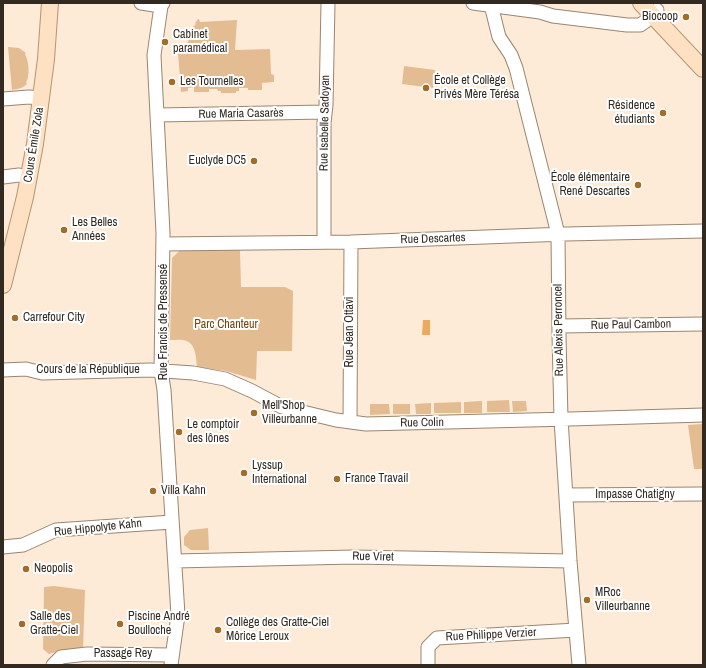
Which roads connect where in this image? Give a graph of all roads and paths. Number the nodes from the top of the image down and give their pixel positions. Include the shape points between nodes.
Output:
1 (50, 3) edge
2 (142, 3) edge
3 (328, 3) edge
4 (473, 3) edge
5 (641, 3) edge
6 (163, 4) edge
7 (492, 5) junction
8 (653, 9) edge
9 (703, 58) edge
10 (703, 69) edge
11 (42, 98) junction
12 (3, 99) edge
13 (325, 112) junction
14 (157, 115) junction
15 (3, 177) edge
16 (29, 177) junction
17 (703, 231) edge
18 (558, 234) junction
19 (324, 242) junction
20 (351, 242) junction
21 (164, 244) junction
22 (3, 285) edge
23 (703, 324) edge
24 (559, 326) junction
25 (3, 370) edge
26 (155, 371) junction
27 (703, 415) edge
28 (561, 420) junction
29 (350, 422) junction
30 (703, 494) edge
31 (566, 495) junction
32 (172, 522) junction
33 (3, 546) edge
34 (175, 560) junction
35 (570, 561) junction
36 (576, 630) junction
37 (172, 660) edge
38 (53, 665) edge
39 (428, 665) edge
40 (579, 665) edge

1 - 11 main road, Cours Émile Zola
2 - 6 street
3 - 13 street, Rue Isabelle Sadoyan
4 - 7 street
5 - 8 main road
6 - 14 street, Rue Francis de Pressensé via 154,55
7 - 8 street via 627,26 640,25 646,21
7 - 18 street, Rue Alexis Perroncel via 500,37 516,68
8 - 9 main road
8 - 10 main road
11 - 12 street
11 - 16 main road, Cours Émile Zola
13 - 14 street, Rue Maria Casarès
13 - 19 street, Rue Isabelle Sadoyan
14 - 21 street, Rue Francis de Pressensé
15 - 16 street
16 - 22 main road, Cours Émile Zola
17 - 18 street, Rue Descartes
18 - 20 street, Rue Descartes
18 - 24 street, Rue Alexis Perroncel
19 - 20 street, Rue Descartes
19 - 21 street, Rue Descartes
20 - 29 street, Rue Jean Ottavi
21 - 26 street, Rue Francis de Pressensé
23 - 24 street, Rue Paul Cambon
24 - 28 street, Rue Alexis Perroncel
25 - 26 street, Cours de la République via 26,369 42,373
26 - 29 street, Rue Colin via 193,373 226,379 282,407
26 - 32 street, Rue Francis de Pressensé via 164,390
27 - 28 street, Rue Colin
28 - 29 street, Rue Colin via 366,424
28 - 31 street, Rue Alexis Perroncel
30 - 31 street, Impasse Chatigny
31 - 35 street, Rue Alexis Perroncel
32 - 33 street, Rue Hippolyte Kahn via 56,530 23,545
32 - 34 street, Rue Francis de Pressensé
34 - 35 street, Rue Viret via 354,557
34 - 37 street, Rue Francis de Pressensé via 178,615
35 - 36 street, Rue Alexis Perroncel
36 - 39 street, Rue Philippe Verzier via 437,638 428,647
36 - 40 street, Rue Alexis Perroncel
37 - 38 street, Passage Rey via 87,654 61,657

